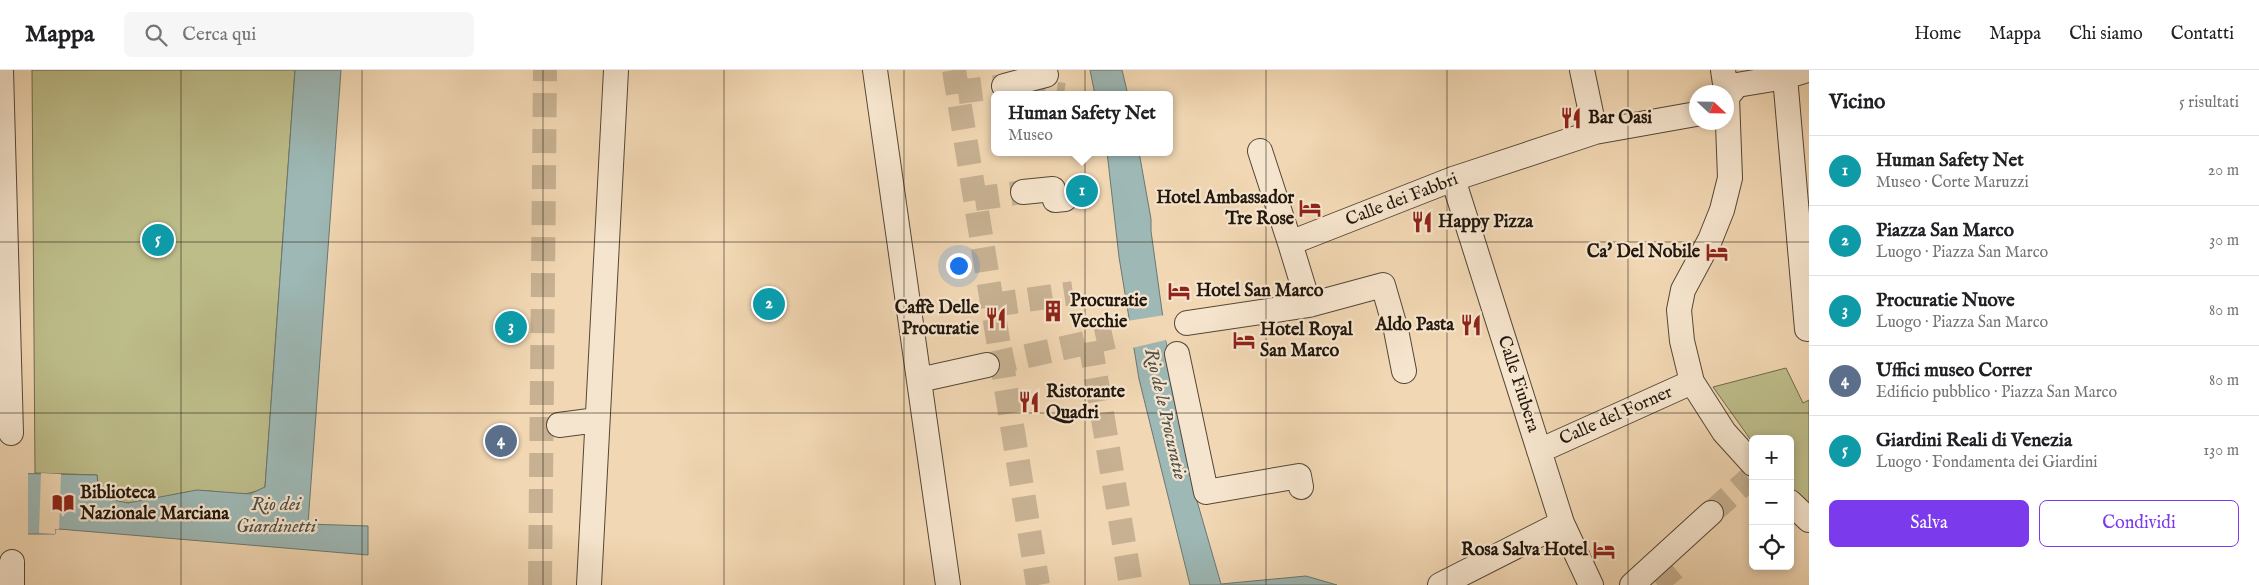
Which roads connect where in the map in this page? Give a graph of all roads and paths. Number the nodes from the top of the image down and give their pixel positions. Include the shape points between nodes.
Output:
1 (1, 70) edge
2 (616, 70) edge
3 (875, 70) edge
4 (1582, 70) edge
5 (1723, 70) edge
6 (1794, 73) edge
7 (1046, 75) tunnel mouth
8 (1725, 85) edge
9 (1004, 86) tunnel mouth
10 (1734, 89) edge
11 (1689, 115) edge
12 (1728, 130) edge
13 (1595, 132) junction
14 (1260, 151) dead end
15 (1453, 179) junction
16 (1023, 192) tunnel mouth
17 (1065, 199) dead end
18 (1290, 243) junction
19 (1309, 305) junction
20 (1188, 323) dead end
21 (1807, 329) dead end
22 (1177, 354) dead end
23 (987, 364) tunnel mouth
24 (1404, 371) dead end
25 (919, 380) junction
26 (1692, 382) junction
27 (597, 420) junction
28 (559, 425) dead end
29 (11, 432) dead end
30 (1539, 451) junction
31 (1749, 470) edge
32 (1301, 487) dead end
33 (1794, 506) edge
34 (1710, 513) tunnel mouth
35 (1809, 520) edge
36 (1562, 523) junction
37 (589, 585) edge
38 (948, 585) edge
39 (1440, 585) edge
40 (1591, 585) edge
41 (1632, 585) edge

1 - 29 street
2 - 27 street
3 - 25 street
4 - 13 street
5 - 8 street
6 - 10 street via 1737,85
6 - 21 street
7 - 9 street
11 - 13 street, Calle dei Fabbri
12 - 26 street via 1730,178 1722,210 1683,290 1678,310
13 - 15 street, Calle dei Fabbri
14 - 18 street
15 - 18 street, Calle dei Fabbri
15 - 30 street, Calle Fiubera
16 - 17 street via 1053,189 1055,200
18 - 19 street
19 - 20 street
19 - 24 street via 1383,285
22 - 32 street via 1206,492 1299,476
23 - 25 street
25 - 38 street
26 - 30 street, Calle del Forner
26 - 31 street
27 - 28 street
27 - 37 street
30 - 36 street, Calle Fiubera
33 - 35 street
34 - 41 street via 1658,567
36 - 39 street
36 - 40 street, Calle Fiubera

